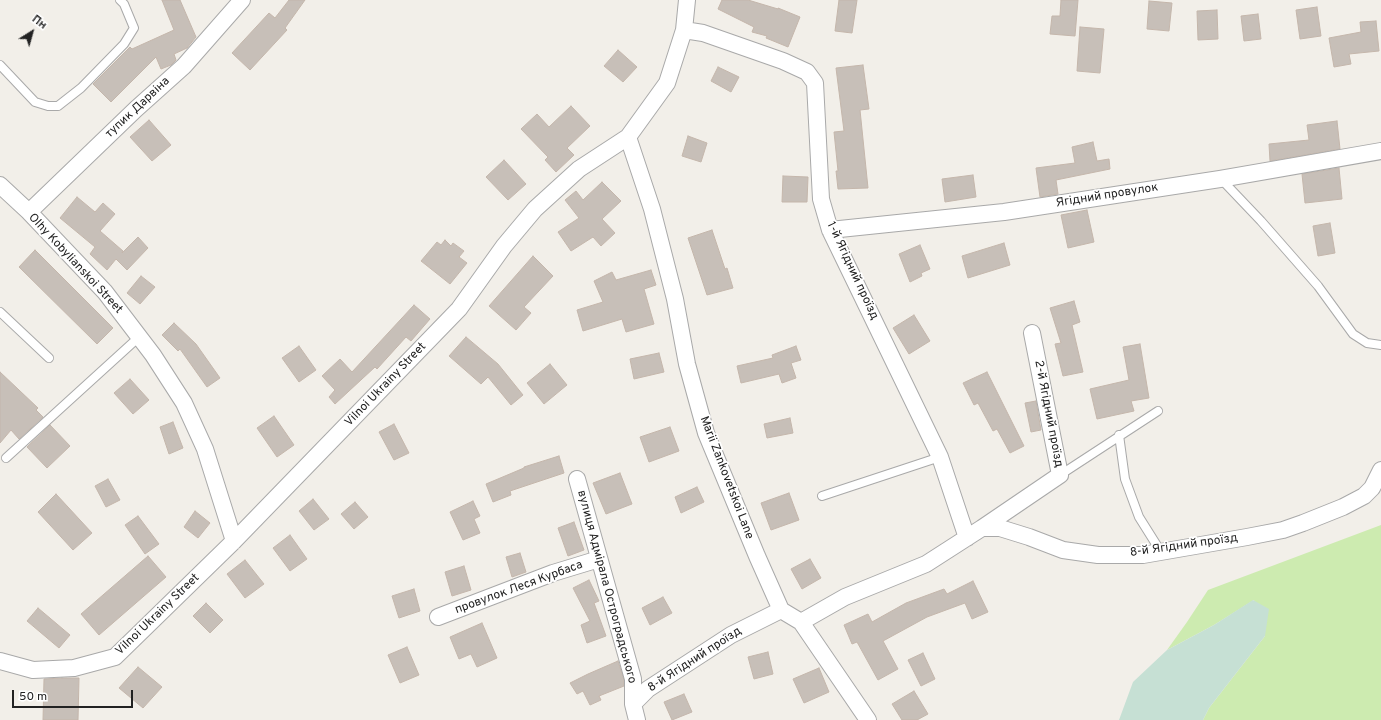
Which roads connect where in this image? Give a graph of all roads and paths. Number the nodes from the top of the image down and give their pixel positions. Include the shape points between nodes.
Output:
1 (242, 0) edge
2 (687, 0) edge
3 (124, 1) edge
4 (684, 30) junction
5 (0, 65) edge
6 (628, 137) junction
7 (1381, 151) edge
8 (1220, 179) junction
9 (0, 185) edge
10 (29, 212) junction
11 (830, 230) junction
12 (0, 312) edge
13 (1032, 332) dead end
14 (139, 337) junction
15 (1381, 345) edge
16 (49, 358) dead end
17 (1158, 411) dead end
18 (1119, 435) junction
19 (940, 457) junction
20 (6, 458) dead end
21 (1381, 470) edge
22 (1060, 475) junction
23 (577, 479) dead end
24 (1377, 486) edge
25 (822, 496) dead end
26 (982, 528) junction
27 (967, 538) junction
28 (234, 542) junction
29 (1160, 552) junction
30 (599, 559) junction
31 (781, 610) junction
32 (438, 617) dead end
33 (801, 622) junction
34 (0, 661) edge
35 (633, 704) junction
36 (637, 720) edge
37 (868, 720) edge

1 - 10 street, тупик Дарвіна via 184,66
2 - 4 street, Vilnoi Ukrainy Street
3 - 5 lane via 134,28 124,44 81,88 58,106 35,102
4 - 6 street, Vilnoi Ukrainy Street via 667,84
4 - 11 street, 1-й Ягідний проїзд via 703,33 783,61 807,72 816,83 821,199
6 - 28 street, Vilnoi Ukrainy Street via 579,169 535,209 504,246 459,309
6 - 31 street, Marii Zankovetskoi Lane via 652,208 687,364 706,432
7 - 8 street, Ягідний провулок
8 - 11 street, Ягідний провулок via 1004,212
8 - 15 lane via 1318,286 1353,334 1367,344
9 - 10 street, Olhy Kobylianskoi Street
10 - 14 street, Olhy Kobylianskoi Street via 105,292
11 - 19 street, 1-й Ягідний проїзд
12 - 16 lane
13 - 22 street, 2-й Ягідний проїзд
14 - 20 lane
14 - 28 street, Olhy Kobylianskoi Street via 154,355 184,402 205,449
17 - 18 lane
18 - 22 lane
18 - 29 lane via 1125,479 1139,517
19 - 25 lane
19 - 27 street, 1-й Ягідний проїзд
21 - 24 street, 8-й Ягідний проїзд
22 - 26 street, 2-й Ягідний проїзд
23 - 30 street, вулиця Адмірала Остроградського
24 - 29 street, 8-й Ягідний проїзд via 1342,507 1283,530
26 - 27 street
26 - 29 street, 8-й Ягідний проїзд via 1000,528 1063,550 1098,555
27 - 33 street via 926,564 845,597
28 - 34 street, Vilnoi Ukrainy Street via 115,657 74,668 40,670
30 - 32 street, провулок Леся Курбаса via 553,573
30 - 35 street, вулиця Адмірала Остроградського via 633,680
31 - 33 street
31 - 35 street, 8-й Ягідний проїзд via 731,635 648,689
33 - 37 street
35 - 36 street, вулиця Адмірала Остроградського

